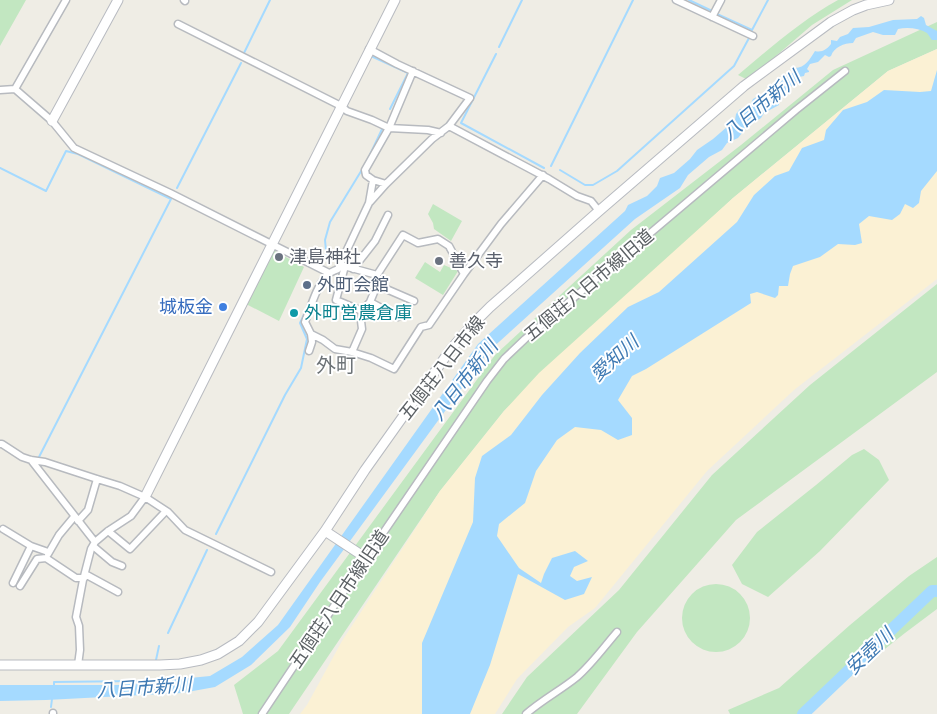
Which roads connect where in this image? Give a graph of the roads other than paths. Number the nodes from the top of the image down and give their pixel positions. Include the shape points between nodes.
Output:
1 (66, 0) edge
2 (118, 0) edge
3 (395, 0) edge
4 (676, 0) edge
5 (721, 0) edge
6 (889, 0) edge
7 (712, 17) junction
8 (178, 24) dead end
9 (753, 36) dead end
10 (369, 49) junction
11 (413, 71) junction
12 (845, 71) dead end
13 (15, 89) junction
14 (0, 90) edge
15 (341, 106) junction
16 (52, 120) junction
17 (449, 126) junction
18 (389, 128) junction
19 (441, 133) junction
20 (543, 175) junction
21 (373, 180) junction
22 (386, 184) junction
23 (369, 203) junction
24 (599, 211) junction
25 (388, 215) dead end
26 (272, 244) junction
27 (345, 266) junction
28 (353, 268) junction
29 (338, 269) junction
30 (329, 273) junction
31 (464, 274) junction
32 (377, 275) junction
33 (377, 284) junction
34 (370, 302) junction
35 (414, 302) dead end
36 (362, 311) junction
37 (398, 317) dead end
38 (311, 334) junction
39 (309, 351) dead end
40 (352, 352) junction
41 (0, 444) edge
42 (31, 460) junction
43 (97, 480) junction
44 (145, 497) junction
45 (166, 511) junction
46 (76, 519) junction
47 (3, 529) dead end
48 (108, 531) junction
49 (327, 532) junction
50 (94, 544) junction
51 (31, 546) junction
52 (47, 555) junction
53 (363, 556) junction
54 (122, 566) dead end
55 (271, 572) dead end
56 (84, 576) junction
57 (13, 583) dead end
58 (20, 586) dead end
59 (118, 592) dead end
60 (617, 632) dead end
61 (0, 665) edge
62 (78, 665) junction
63 (262, 714) edge
64 (526, 714) edge

1 - 13 street
2 - 16 main road
3 - 10 main road
4 - 7 street
5 - 7 street
6 - 24 main road, 五個荘八日市線 via 853,10 814,34 744,86
7 - 9 street
8 - 15 street
10 - 11 street
10 - 15 main road
11 - 17 street via 470,98
11 - 18 street
12 - 53 street, 五個荘八日市線旧道 via 504,359
13 - 14 street
13 - 16 street
15 - 18 street
15 - 26 main road
16 - 26 street via 74,148
17 - 19 street
17 - 20 street
18 - 19 street
18 - 21 street via 366,170 366,175
19 - 22 street
20 - 24 street via 591,201
20 - 31 street
21 - 22 street
21 - 23 street
22 - 23 street
23 - 29 street
24 - 49 main road, 五個荘八日市線 via 471,326 365,470
25 - 28 street via 375,240
26 - 30 street
26 - 44 main road
27 - 28 street
27 - 29 street
27 - 36 street via 336,300
28 - 32 street
29 - 30 street
30 - 38 street via 305,322
31 - 32 street via 449,246 438,238 418,243 403,235
31 - 40 street via 429,325 421,327 394,370
32 - 33 street
33 - 34 street
33 - 35 street
34 - 36 street
34 - 37 street
36 - 40 street via 362,329
38 - 39 street
38 - 40 street via 334,349
41 - 42 street
42 - 43 street
42 - 46 street
43 - 44 street
43 - 46 street via 88,510
44 - 45 street
44 - 48 street via 131,516
45 - 48 street via 130,549
45 - 55 street via 185,530
46 - 50 street
46 - 52 street via 59,535
47 - 51 street
48 - 50 street
49 - 53 main road
49 - 62 main road, 五個荘八日市線 via 258,622 239,641 218,654 160,666
50 - 54 street via 112,562
50 - 56 street
51 - 52 street
51 - 57 street
52 - 56 street via 76,578
52 - 58 street via 37,559
53 - 63 street, 五個荘八日市線旧道
56 - 59 street
56 - 62 street via 76,617 79,626
60 - 64 street via 585,669
61 - 62 main road, 五個荘八日市線

